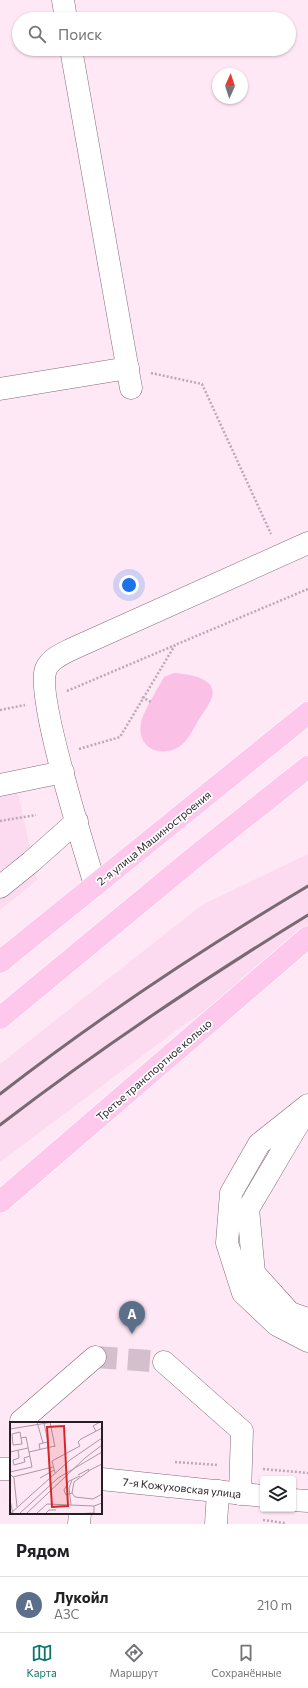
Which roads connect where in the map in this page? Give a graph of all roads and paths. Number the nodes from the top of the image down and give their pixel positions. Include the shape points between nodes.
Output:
1 (63, 0) edge
2 (65, 12) edge
3 (72, 56) edge
4 (130, 378) junction
5 (0, 389) edge
6 (308, 544) edge
7 (281, 556) junction
8 (308, 589) edge
9 (175, 645) junction
10 (142, 697) junction
11 (45, 700) junction
12 (151, 702) dead end
13 (308, 713) edge
14 (61, 763) junction
15 (308, 767) edge
16 (0, 785) edge
17 (36, 815) dead end
18 (0, 820) edge
19 (77, 821) junction
20 (95, 885) junction
21 (0, 887) edge
22 (308, 937) edge
23 (0, 962) edge
24 (0, 1018) edge
25 (308, 1106) edge
26 (0, 1202) edge
27 (308, 1319) edge
28 (308, 1341) edge
29 (95, 1356) dead end
30 (164, 1362) tunnel mouth
31 (21, 1422) edge
32 (171, 1461) dead end
33 (241, 1467) junction
34 (0, 1469) edge
35 (10, 1470) edge
36 (308, 1473) edge
37 (102, 1479) edge
38 (218, 1491) junction
39 (240, 1494) junction
40 (260, 1496) edge
41 (296, 1500) edge
42 (308, 1501) edge
43 (80, 1514) edge
44 (79, 1524) edge
45 (216, 1524) edge

1 - 2 street
3 - 4 street
4 - 5 street
4 - 7 path via 202,384
6 - 7 street
7 - 11 street via 54,658 46,669 43,682
8 - 9 path
9 - 10 path
9 - 11 path
10 - 12 path
10 - 14 path via 120,737
11 - 14 street
13 - 20 main road, 2-я улица Машиностроения
14 - 16 street
14 - 19 street
15 - 24 main road
17 - 18 path
19 - 20 street
19 - 21 street
20 - 23 main road, 2-я улица Машиностроения
22 - 26 main road, Третье транспортное кольцо
25 - 27 street via 248,1209 254,1273 290,1313
25 - 28 street via 260,1144 231,1193 227,1243 243,1293 277,1325
29 - 31 street
30 - 33 street via 242,1431
32 - 33 path
33 - 36 path
33 - 39 street
34 - 35 street
37 - 38 street, 7-я Кожуховская улица
38 - 39 street, 7-я Кожуховская улица
38 - 45 street
39 - 40 street, 7-я Кожуховская улица
41 - 42 street
43 - 44 street

